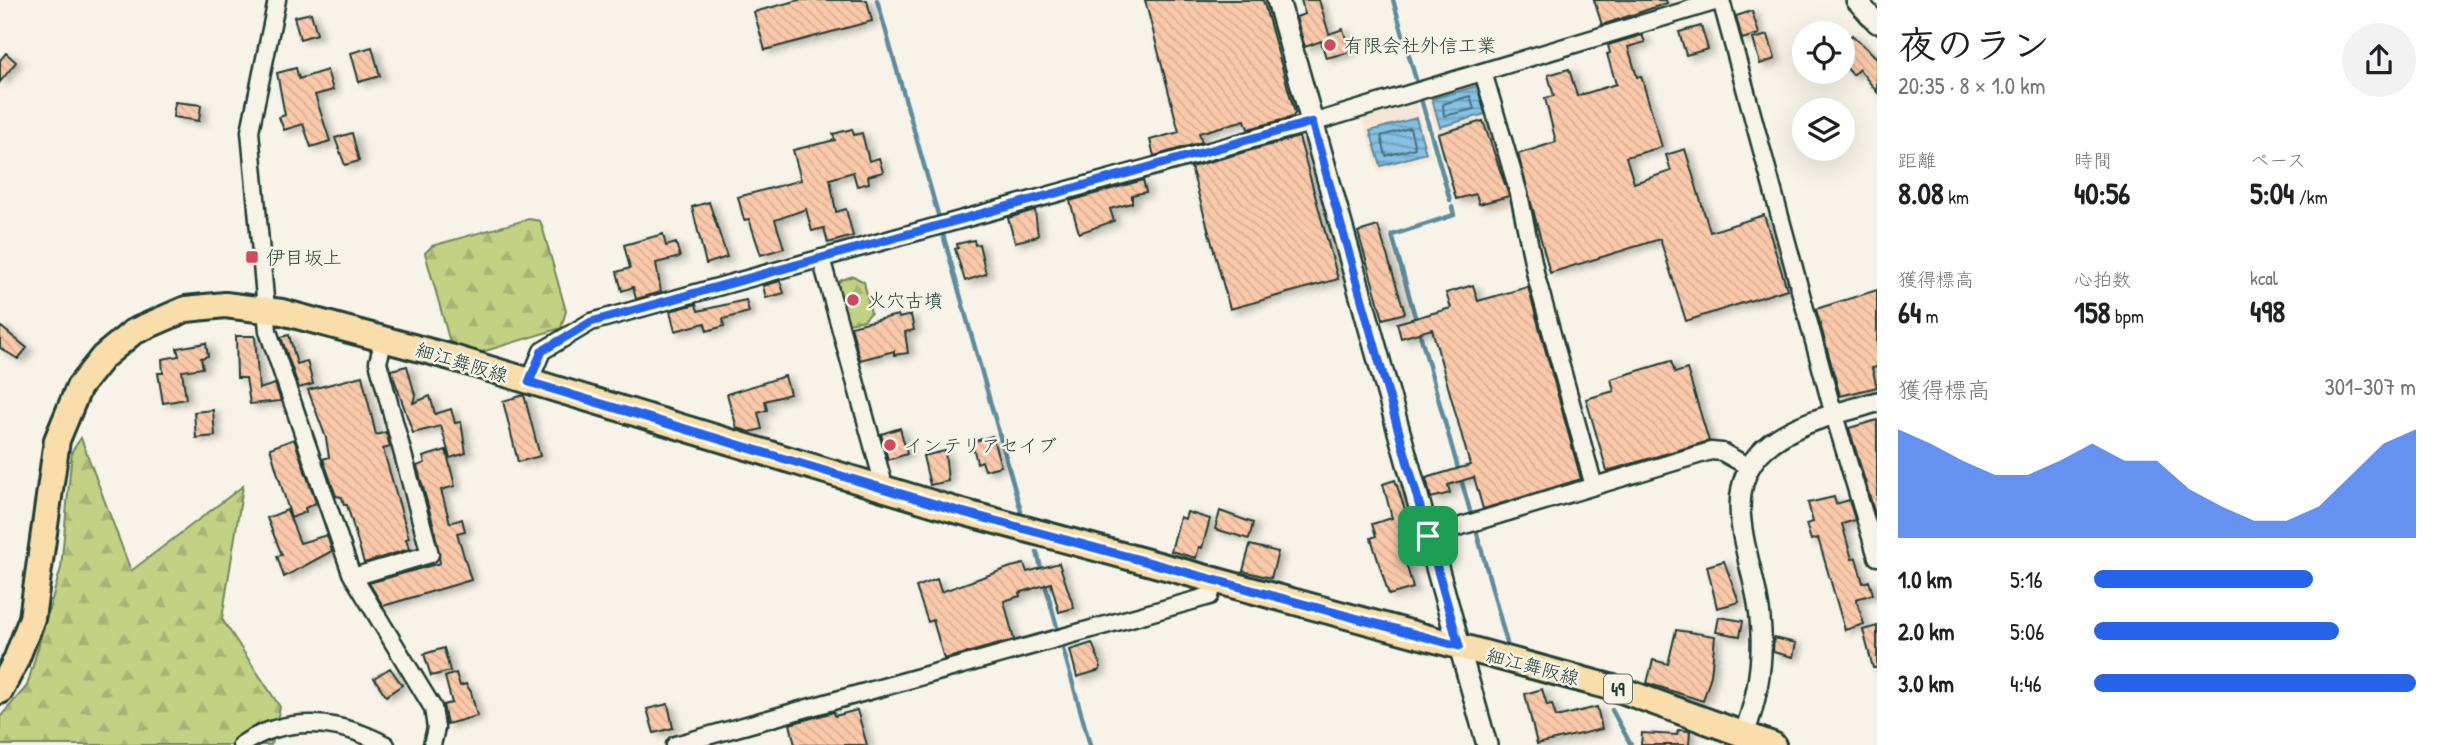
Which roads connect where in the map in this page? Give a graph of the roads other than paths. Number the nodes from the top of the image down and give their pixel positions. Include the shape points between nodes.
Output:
1 (277, 0) edge
2 (1278, 0) edge
3 (1721, 0) edge
4 (1856, 0) edge
5 (1877, 23) edge
6 (1483, 72) junction
7 (1312, 122) junction
8 (821, 258) junction
9 (264, 309) junction
10 (384, 339) junction
11 (529, 382) junction
12 (1877, 402) edge
13 (1834, 415) junction
14 (1749, 467) junction
15 (1594, 486) junction
16 (879, 488) junction
17 (1428, 536) junction
18 (1877, 557) edge
19 (353, 577) junction
20 (1214, 581) junction
21 (1459, 646) junction
22 (0, 691) edge
23 (1744, 734) junction
24 (241, 745) edge
25 (386, 745) edge
26 (432, 745) edge
27 (675, 745) edge
28 (1487, 745) edge
29 (1773, 745) edge

1 - 9 street via 250,131
2 - 7 main road
3 - 6 street
3 - 13 street
4 - 5 street
6 - 7 street
6 - 15 street
7 - 8 street
7 - 17 main road
8 - 11 street via 591,322 542,351
8 - 16 street via 882,478
9 - 10 main road, 細江舞阪線 / 49
9 - 19 street
9 - 22 main road, 細江舞阪線 / 49 via 205,306 168,315 118,344 79,387 57,440 32,618
10 - 11 main road, 細江舞阪線 / 49
10 - 19 street via 377,362 430,554
11 - 16 main road, 細江舞阪線 / 49
12 - 13 street
13 - 14 street via 1774,441
13 - 18 street
14 - 15 street via 1711,451
14 - 23 street via 1740,493 1740,519 1758,599 1761,657 1754,707
15 - 17 street
16 - 20 main road, 細江舞阪線 / 49
17 - 21 main road
19 - 26 street via 430,699 435,718
20 - 21 main road, 細江舞阪線 / 49
20 - 27 street via 1210,596
21 - 23 main road, 細江舞阪線 / 49 via 1641,696
21 - 28 street
23 - 29 main road, 細江舞阪線 / 49
24 - 25 street via 261,731 328,723

